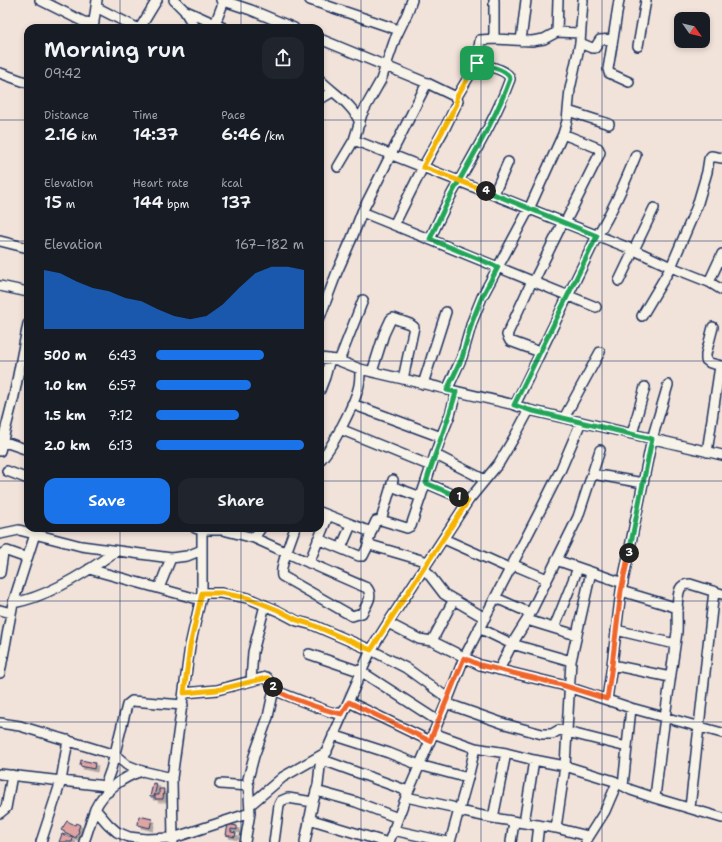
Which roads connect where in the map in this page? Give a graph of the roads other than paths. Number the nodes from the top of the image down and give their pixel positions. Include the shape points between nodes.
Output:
1 (40, 0) edge
2 (157, 0) edge
3 (174, 0) edge
4 (310, 0) edge
5 (412, 0) edge
6 (494, 0) edge
7 (526, 0) edge
8 (558, 0) edge
9 (583, 0) edge
10 (619, 0) edge
11 (646, 0) edge
12 (223, 1) edge
13 (97, 4) edge
14 (184, 10) junction
15 (89, 24) edge
16 (94, 24) edge
17 (131, 24) edge
18 (141, 24) edge
19 (193, 24) edge
20 (215, 24) edge
21 (219, 24) edge
22 (284, 24) edge
23 (399, 30) junction
24 (557, 32) junction
25 (580, 33) junction
26 (494, 39) junction
27 (613, 39) junction
28 (324, 41) edge
29 (521, 41) junction
30 (580, 43) junction
31 (638, 46) dead end
32 (477, 63) junction
33 (385, 67) junction
34 (0, 73) edge
35 (24, 82) edge
36 (628, 82) dead end
37 (427, 83) junction
38 (324, 84) edge
39 (332, 92) junction
40 (324, 97) edge
41 (456, 98) junction
42 (568, 111) junction
43 (360, 123) junction
44 (609, 124) dead end
45 (563, 134) junction
46 (354, 140) junction
47 (391, 154) junction
48 (636, 155) dead end
49 (722, 158) edge
50 (508, 162) dead end
51 (338, 167) dead end
52 (423, 167) junction
53 (459, 181) junction
54 (494, 194) junction
55 (654, 208) dead end
56 (529, 209) junction
57 (362, 212) junction
58 (564, 223) junction
59 (394, 225) junction
60 (597, 236) junction
61 (430, 239) junction
62 (0, 241) edge
63 (24, 247) edge
64 (634, 250) junction
65 (722, 254) edge
66 (498, 267) junction
67 (671, 267) junction
68 (533, 281) junction
69 (619, 281) dead end
70 (709, 282) junction
71 (0, 286) edge
72 (722, 290) edge
73 (24, 291) edge
74 (568, 294) junction
75 (363, 300) dead end
76 (324, 306) edge
77 (596, 307) dead end
78 (446, 312) dead end
79 (642, 316) dead end
80 (713, 327) dead end
81 (24, 345) edge
82 (540, 352) junction
83 (600, 352) dead end
84 (324, 359) edge
85 (335, 360) junction
86 (721, 366) edge
87 (360, 369) junction
88 (372, 372) junction
89 (403, 379) junction
90 (324, 380) edge
91 (423, 384) junction
92 (668, 384) dead end
93 (645, 387) dead end
94 (452, 391) junction
95 (352, 404) junction
96 (514, 405) junction
97 (529, 410) junction
98 (564, 418) junction
99 (580, 422) junction
100 (340, 429) junction
101 (632, 434) junction
102 (441, 437) junction
103 (652, 439) junction
104 (2, 441) junction
105 (24, 449) edge
106 (600, 450) dead end
107 (0, 451) edge
108 (707, 452) junction
109 (722, 455) edge
110 (324, 456) edge
111 (436, 456) junction
112 (431, 466) junction
113 (7, 471) dead end
114 (593, 474) junction
115 (24, 476) edge
116 (485, 480) junction
117 (426, 483) junction
118 (643, 483) junction
119 (421, 497) junction
120 (468, 501) junction
121 (324, 514) edge
122 (381, 520) junction
123 (351, 525) junction
124 (24, 531) edge
125 (27, 532) edge
126 (199, 532) edge
127 (231, 532) edge
128 (258, 532) edge
129 (294, 532) edge
130 (320, 532) edge
131 (372, 532) junction
132 (0, 534) edge
133 (35, 534) junction
134 (254, 538) junction
135 (318, 539) junction
136 (444, 539) junction
137 (369, 544) junction
138 (341, 548) junction
139 (202, 550) junction
140 (116, 551) junction
141 (287, 553) junction
142 (27, 558) junction
143 (171, 558) junction
144 (556, 560) junction
145 (308, 562) junction
146 (426, 565) junction
147 (512, 567) junction
148 (578, 568) junction
149 (89, 569) junction
150 (590, 572) junction
151 (0, 573) edge
152 (547, 579) junction
153 (622, 587) junction
154 (159, 588) junction
155 (718, 593) edge
156 (201, 596) junction
157 (496, 598) junction
158 (453, 601) junction
159 (13, 603) junction
160 (265, 605) junction
161 (678, 608) junction
162 (0, 610) edge
163 (11, 613) junction
164 (528, 617) junction
165 (485, 618) junction
166 (388, 623) junction
167 (479, 628) junction
168 (554, 628) junction
169 (616, 630) junction
170 (576, 635) junction
171 (432, 641) junction
172 (512, 644) junction
173 (675, 644) junction
174 (371, 650) junction
175 (309, 654) dead end
176 (464, 658) junction
177 (571, 661) junction
178 (612, 665) junction
179 (1, 666) edge
180 (499, 670) junction
181 (362, 672) junction
182 (670, 677) junction
183 (251, 681) junction
184 (569, 688) junction
185 (274, 690) junction
186 (184, 693) junction
187 (448, 699) junction
188 (607, 699) junction
189 (349, 702) junction
190 (183, 705) junction
191 (632, 708) junction
192 (342, 714) junction
193 (664, 716) junction
194 (438, 721) junction
195 (0, 723) edge
196 (698, 726) junction
197 (568, 732) junction
198 (722, 733) edge
199 (333, 735) junction
200 (432, 737) junction
201 (68, 740) junction
202 (627, 747) junction
203 (475, 748) junction
204 (506, 753) junction
205 (115, 755) junction
206 (325, 756) junction
207 (534, 760) junction
208 (419, 766) junction
209 (566, 766) junction
210 (142, 771) junction
211 (0, 774) edge
212 (12, 775) junction
213 (172, 778) junction
214 (468, 778) junction
215 (61, 781) junction
216 (220, 784) dead end
217 (620, 785) junction
218 (249, 786) junction
219 (107, 789) junction
220 (316, 791) junction
221 (407, 794) junction
222 (655, 798) junction
223 (313, 802) junction
224 (690, 808) junction
225 (95, 809) junction
226 (250, 809) junction
227 (458, 812) junction
228 (0, 813) edge
229 (398, 818) junction
230 (493, 818) junction
231 (722, 818) edge
232 (309, 819) junction
233 (514, 822) junction
234 (524, 823) junction
235 (539, 825) junction
236 (556, 828) junction
237 (393, 830) junction
238 (363, 839) edge
239 (587, 839) edge
240 (173, 840) edge
241 (41, 842) edge
242 (84, 842) edge
243 (245, 842) edge
244 (274, 842) edge
245 (305, 842) edge
246 (385, 842) edge
247 (390, 842) edge
248 (449, 842) edge
249 (511, 842) edge
250 (536, 842) edge

1 - 15 street
2 - 18 street
3 - 14 street
4 - 23 street
5 - 23 street
6 - 26 street
7 - 29 street
8 - 24 street
9 - 25 street
10 - 27 street
11 - 31 street
12 - 21 street
12 - 22 street
13 - 16 street
13 - 17 street
14 - 19 street
14 - 20 street
23 - 33 street
24 - 25 street
24 - 29 street via 544,39
25 - 30 street
26 - 29 street
26 - 32 street via 480,40
27 - 30 street via 600,40 595,48
27 - 36 street via 609,73
28 - 33 street
30 - 42 street
32 - 41 street
32 - 53 street via 502,71 509,75 510,79 489,128
33 - 37 street
33 - 43 street via 382,80
34 - 35 street
37 - 41 street
37 - 47 street
38 - 39 street
39 - 40 street
39 - 43 street via 356,114
41 - 52 street via 457,104
42 - 44 street
42 - 45 street
43 - 46 street
45 - 56 street
45 - 58 street via 598,148 600,152
46 - 47 street
46 - 51 street
47 - 52 street
47 - 57 street
48 - 60 street via 618,199
49 - 67 street via 711,156 709,159 697,206
50 - 54 street
52 - 53 street
52 - 59 street
53 - 54 street
53 - 61 street
54 - 56 street
55 - 64 street
56 - 58 street
56 - 66 street
57 - 59 street
57 - 76 street
58 - 60 street
58 - 68 street
59 - 61 street
60 - 64 street
60 - 74 street
61 - 66 street
62 - 63 street
64 - 67 street
64 - 69 street
65 - 70 street
66 - 68 street
66 - 94 street via 472,322
67 - 70 street
67 - 79 street
68 - 74 street
68 - 82 street via 507,336 510,341
70 - 72 street
71 - 73 street
74 - 77 street
74 - 82 street
75 - 85 street
78 - 91 street
80 - 86 street via 706,360
81 - 104 street
82 - 96 street
83 - 98 street
84 - 85 street
85 - 87 street
85 - 90 street
86 - 108 street
87 - 88 street
87 - 95 street via 359,386
88 - 89 street
88 - 89 street via 384,334 393,318 414,327
89 - 91 street
91 - 94 street
92 - 103 street
93 - 101 street
94 - 96 street
94 - 102 street via 450,415
95 - 100 street
95 - 102 street
96 - 97 street
97 - 98 street
97 - 116 street via 507,450
98 - 99 street
99 - 101 street
99 - 147 street via 561,469
100 - 110 street
100 - 112 street
101 - 103 street
102 - 111 street
103 - 108 street
103 - 118 street
104 - 105 street
104 - 107 street
106 - 114 street
108 - 109 street
111 - 112 street
111 - 116 street
112 - 117 street
113 - 115 street
114 - 118 street
114 - 144 street via 578,518
116 - 120 street
117 - 119 street
117 - 120 street
118 - 153 street
119 - 122 street via 410,528
119 - 122 street via 392,483
120 - 136 street
121 - 123 street
122 - 131 street via 376,521
123 - 131 street
123 - 138 street
124 - 132 street
125 - 133 street
126 - 139 street
127 - 134 street
128 - 134 street
129 - 141 street
130 - 135 street
131 - 137 street
133 - 140 street via 81,546
133 - 142 street
134 - 141 street
135 - 138 street
135 - 145 street
136 - 146 street
136 - 147 street
137 - 138 street via 363,556
137 - 146 street
139 - 143 street via 187,556
139 - 156 street
140 - 143 street
140 - 149 street
141 - 145 street
141 - 145 street via 280,570 282,576 352,616 362,613 371,597 367,588
142 - 151 street via 7,551 3,554
142 - 159 street
143 - 154 street
144 - 148 street
144 - 152 street
146 - 158 street via 444,594
146 - 166 street
147 - 152 street
147 - 157 street
148 - 150 street
148 - 168 street
149 - 154 street
149 - 159 street via 39,596
150 - 153 street
150 - 170 street
152 - 164 street
153 - 161 street
153 - 169 street
154 - 156 street
155 - 161 street via 697,585 686,584 681,588
155 - 196 street
156 - 160 street via 221,593 248,598
156 - 186 street via 190,646
157 - 164 street
157 - 165 street
158 - 165 street
158 - 171 street
159 - 163 street
160 - 174 street
160 - 183 street via 253,652
161 - 173 street
162 - 163 street
163 - 179 street
164 - 168 street
164 - 172 street
165 - 167 street
166 - 171 street via 419,639
166 - 174 street
167 - 172 street
167 - 176 street
168 - 170 street
169 - 173 street
169 - 178 street
170 - 177 street
171 - 176 street
172 - 177 street
172 - 180 street
173 - 182 street
174 - 181 street
174 - 187 street via 406,668
175 - 181 street
176 - 180 street
176 - 187 street
177 - 184 street
178 - 182 street
178 - 188 street
180 - 184 street
181 - 189 street
181 - 194 street
182 - 193 street
183 - 185 street via 268,678
183 - 186 street via 217,690
184 - 188 street
184 - 197 street
185 - 192 street via 330,712
185 - 218 street via 248,779
186 - 190 street
187 - 194 street
187 - 197 street via 451,705 505,724 542,734 552,734 559,730
188 - 191 street
189 - 192 street
189 - 200 street
190 - 205 street via 129,702
190 - 213 street
191 - 193 street
191 - 202 street
192 - 199 street
193 - 196 street
193 - 222 street
194 - 200 street
195 - 201 street
196 - 198 street
196 - 224 street
197 - 202 street
197 - 209 street
199 - 206 street
199 - 208 street via 389,753
200 - 203 street
200 - 208 street
201 - 205 street
201 - 215 street
202 - 217 street
203 - 204 street
203 - 214 street
204 - 207 street
204 - 230 street
205 - 210 street via 127,765
205 - 219 street via 107,780
206 - 220 street via 320,766
206 - 221 street
206 - 226 street via 283,777
207 - 209 street
207 - 234 street
208 - 214 street
208 - 221 street
209 - 217 street
209 - 236 street
210 - 213 street
210 - 219 street via 120,780
211 - 212 street
212 - 215 street
212 - 228 street via 6,808
213 - 240 street
214 - 227 street
215 - 219 street
215 - 241 street
216 - 218 street
217 - 222 street
217 - 239 street
218 - 226 street
219 - 225 street
220 - 223 street
220 - 229 street via 356,802
221 - 227 street via 452,807
221 - 229 street
222 - 224 street
223 - 232 street
223 - 244 street via 288,798 281,801
224 - 231 street
225 - 240 street via 117,832 129,837
225 - 242 street
226 - 240 street
226 - 243 street
227 - 230 street
227 - 248 street
229 - 237 street
230 - 233 street
232 - 238 street
232 - 245 street
233 - 234 street
233 - 249 street
234 - 235 street
235 - 236 street
235 - 250 street
236 - 239 street
237 - 247 street
237 - 248 street
238 - 246 street

